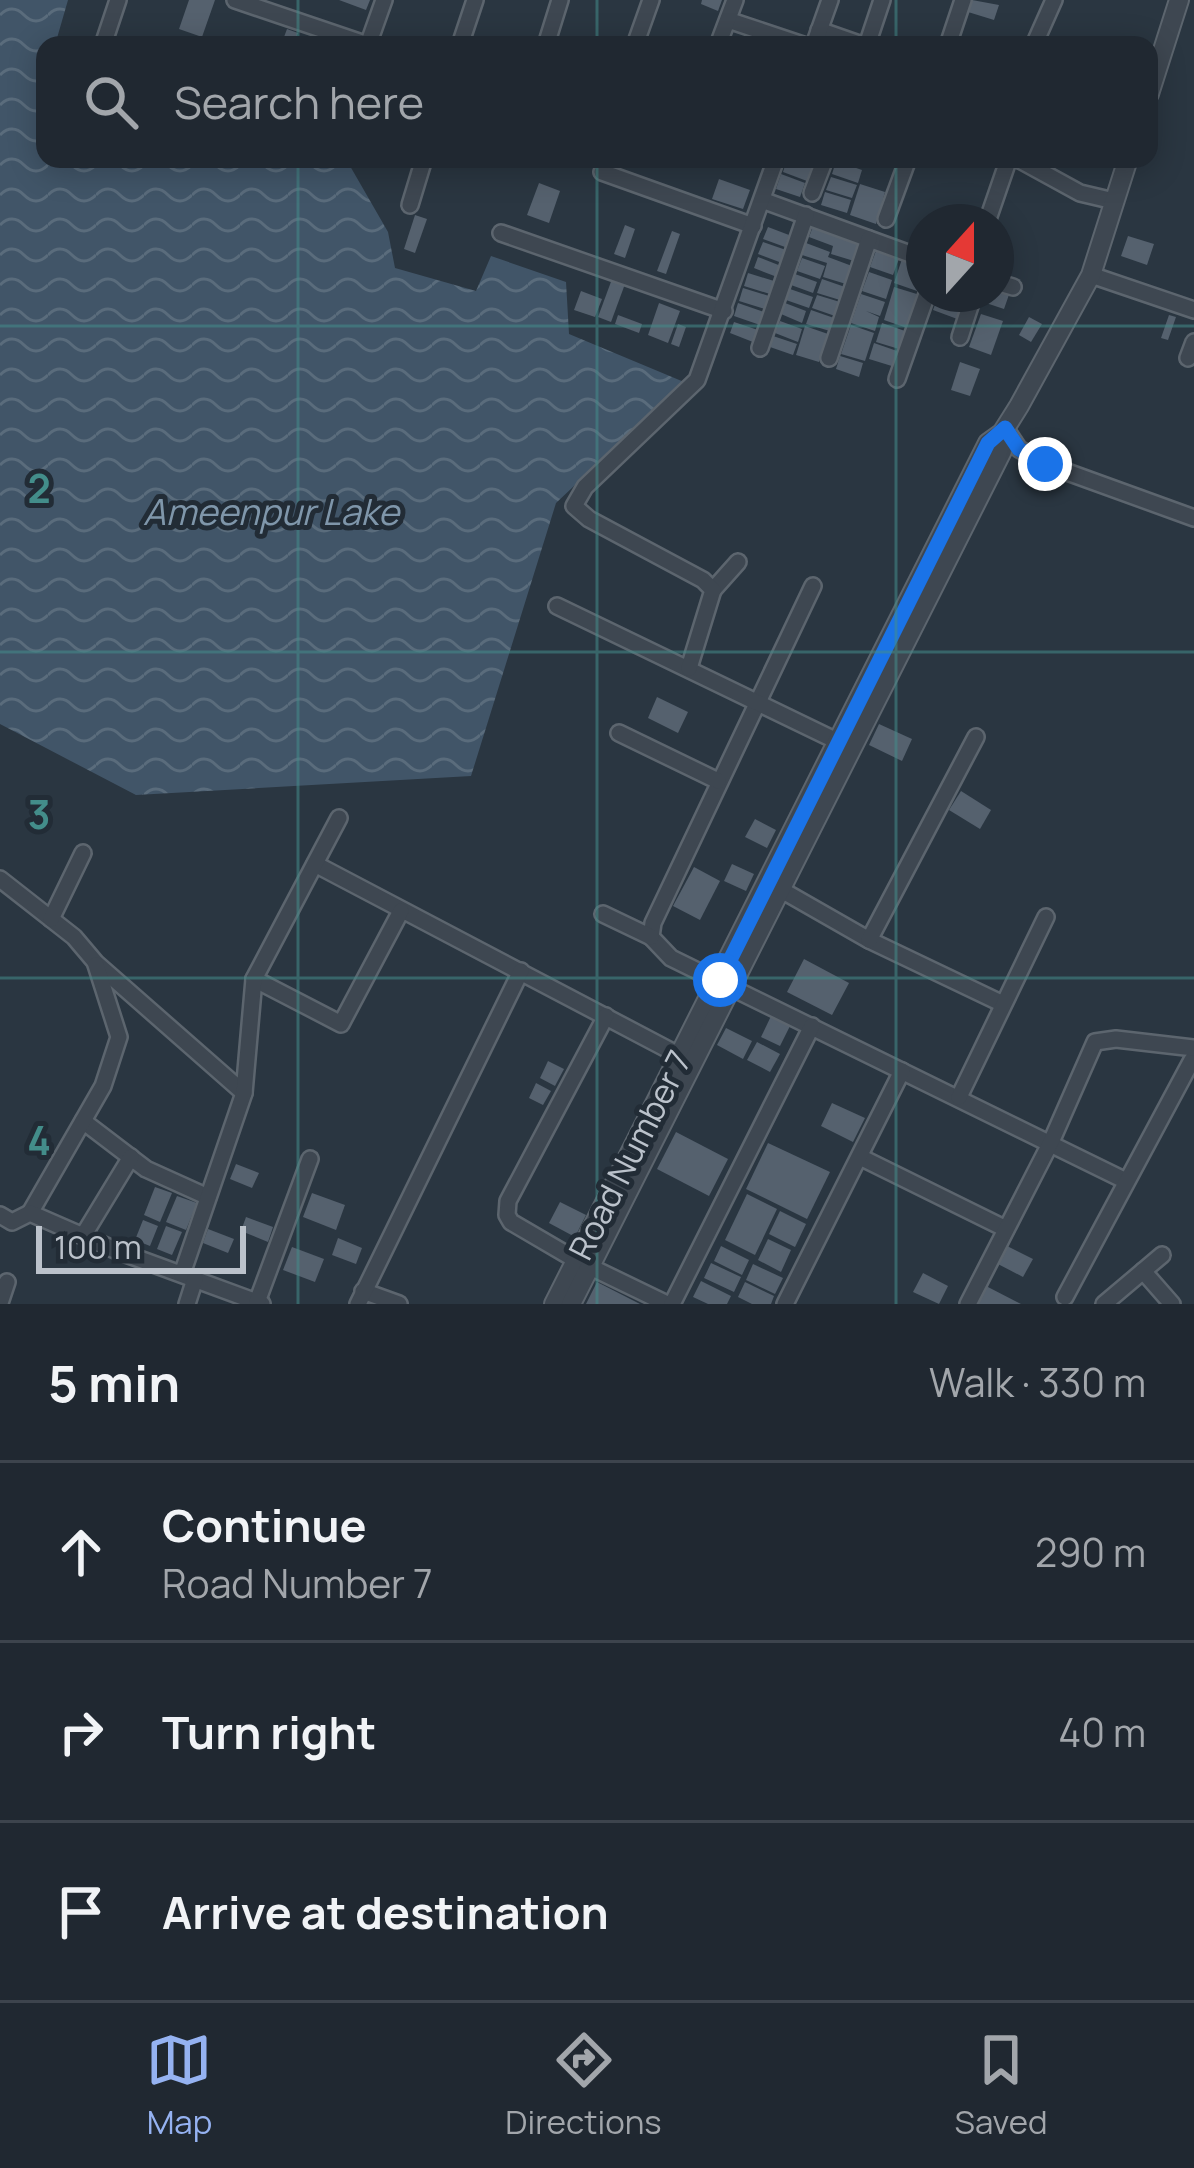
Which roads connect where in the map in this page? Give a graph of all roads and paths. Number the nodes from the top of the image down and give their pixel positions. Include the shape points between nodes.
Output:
1 (118, 0) edge
2 (235, 0) edge
3 (296, 0) edge
4 (384, 0) edge
5 (475, 0) edge
6 (560, 0) edge
7 (650, 0) edge
8 (735, 0) edge
9 (830, 0) edge
10 (883, 0) edge
11 (963, 0) edge
12 (1054, 0) edge
13 (1179, 0) edge
14 (289, 19) junction
15 (728, 20) junction
16 (106, 36) edge
17 (341, 36) edge
18 (371, 36) edge
19 (463, 36) edge
20 (549, 36) edge
21 (638, 36) edge
22 (722, 36) edge
23 (776, 36) edge
24 (818, 36) edge
25 (869, 36) edge
26 (951, 36) edge
27 (1038, 36) edge
28 (1158, 66) edge
29 (421, 168) edge
30 (773, 168) edge
31 (822, 168) edge
32 (905, 168) edge
33 (1006, 168) edge
34 (1034, 168) edge
35 (1125, 168) edge
36 (602, 172) dead end
37 (812, 193) dead end
38 (762, 200) junction
39 (1114, 201) junction
40 (993, 204) edge
41 (410, 206) dead end
42 (806, 215) junction
43 (886, 219) dead end
44 (753, 226) junction
45 (501, 233) dead end
46 (868, 239) junction
47 (906, 253) edge
48 (1091, 275) junction
49 (1194, 310) edge
50 (724, 311) junction
51 (921, 312) edge
52 (968, 312) edge
53 (960, 338) dead end
54 (760, 349) dead end
55 (829, 358) dead end
56 (897, 380) dead end
57 (1004, 431) junction
58 (1194, 518) edge
59 (738, 562) dead end
60 (813, 586) dead end
61 (713, 590) junction
62 (557, 606) dead end
63 (689, 668) junction
64 (756, 701) junction
65 (620, 734) dead end
66 (976, 736) dead end
67 (846, 746) junction
68 (718, 781) junction
69 (339, 818) dead end
70 (83, 853) dead end
71 (315, 864) junction
72 (0, 879) edge
73 (775, 886) junction
74 (401, 911) junction
75 (603, 914) dead end
76 (1046, 917) dead end
77 (51, 919) junction
78 (651, 937) junction
79 (869, 940) junction
80 (96, 963) junction
81 (521, 971) junction
82 (254, 979) junction
83 (727, 983) junction
84 (1003, 1004) junction
85 (606, 1016) junction
86 (812, 1026) junction
87 (1193, 1054) edge
88 (687, 1060) junction
89 (902, 1071) junction
90 (244, 1093) junction
91 (959, 1096) junction
92 (83, 1121) junction
93 (1051, 1142) junction
94 (130, 1157) junction
95 (860, 1157) junction
96 (310, 1160) dead end
97 (1126, 1181) junction
98 (208, 1197) junction
99 (30, 1213) junction
100 (0, 1215) edge
101 (1006, 1229) junction
102 (83, 1236) junction
103 (1162, 1255) dead end
104 (584, 1263) junction
105 (1142, 1271) junction
106 (188, 1277) junction
107 (7, 1282) dead end
108 (360, 1297) edge
109 (1066, 1298) dead end
110 (0, 1303) edge
111 (260, 1303) edge
112 (187, 1304) edge
113 (399, 1304) edge
114 (554, 1304) edge
115 (571, 1304) edge
116 (669, 1304) edge
117 (785, 1304) edge
118 (968, 1304) edge
119 (1104, 1304) edge
120 (1172, 1304) edge

1 - 16 street
2 - 14 street
3 - 14 street
4 - 18 street
5 - 19 street
6 - 20 street
7 - 21 street
8 - 15 street
9 - 24 street
10 - 25 street
11 - 26 street
12 - 27 street
13 - 28 street
14 - 17 street
15 - 22 street
15 - 23 street
29 - 41 street
30 - 38 street
31 - 37 street
32 - 43 street
33 - 40 street
34 - 39 street
35 - 39 street, Road Number 7
36 - 44 street
38 - 42 street
38 - 44 street
39 - 48 street, Road Number 7
42 - 46 street
42 - 54 street
44 - 50 street
45 - 50 street
46 - 47 street
46 - 55 street
48 - 49 street
48 - 57 street, Road Number 7
50 - 61 street via 697,380 574,506
51 - 56 street
52 - 53 street
57 - 58 street via 1045,464
57 - 67 street, Road Number 7 via 988,443
59 - 61 street
60 - 64 street
61 - 63 street
62 - 63 street
63 - 64 street
64 - 67 street
64 - 68 street
65 - 68 street
66 - 79 street
67 - 73 street, Road Number 7
68 - 78 street
69 - 71 street
70 - 77 street
71 - 74 street
71 - 82 street
72 - 77 street
73 - 79 street
73 - 83 street, Road Number 7
74 - 81 street
74 - 82 street via 341,1024
75 - 78 street
76 - 84 street
77 - 80 street
78 - 83 street via 671,958
79 - 84 street
80 - 90 street
80 - 92 street via 119,1037
81 - 85 street
81 - 108 street
82 - 90 street
83 - 86 street
83 - 88 street, Road Number 7
84 - 91 street
85 - 88 street
85 - 104 street via 506,1208 511,1222
86 - 89 street
86 - 116 street
87 - 93 street via 1095,1042
87 - 97 street
88 - 104 street, Road Number 7
89 - 91 street
89 - 95 street
90 - 98 street
91 - 93 street
92 - 94 street
92 - 99 street
93 - 97 street
93 - 101 street
94 - 98 street
94 - 102 street
95 - 101 street
95 - 117 street
96 - 111 street
97 - 109 street
98 - 106 street
99 - 100 street via 12,1222
99 - 102 street
101 - 118 street
102 - 106 street
103 - 105 street
104 - 114 street, Road Number 7
104 - 115 street, Road Number 7
104 - 116 street
105 - 119 street
105 - 120 street
106 - 111 street
106 - 112 street
107 - 110 street
108 - 113 street

